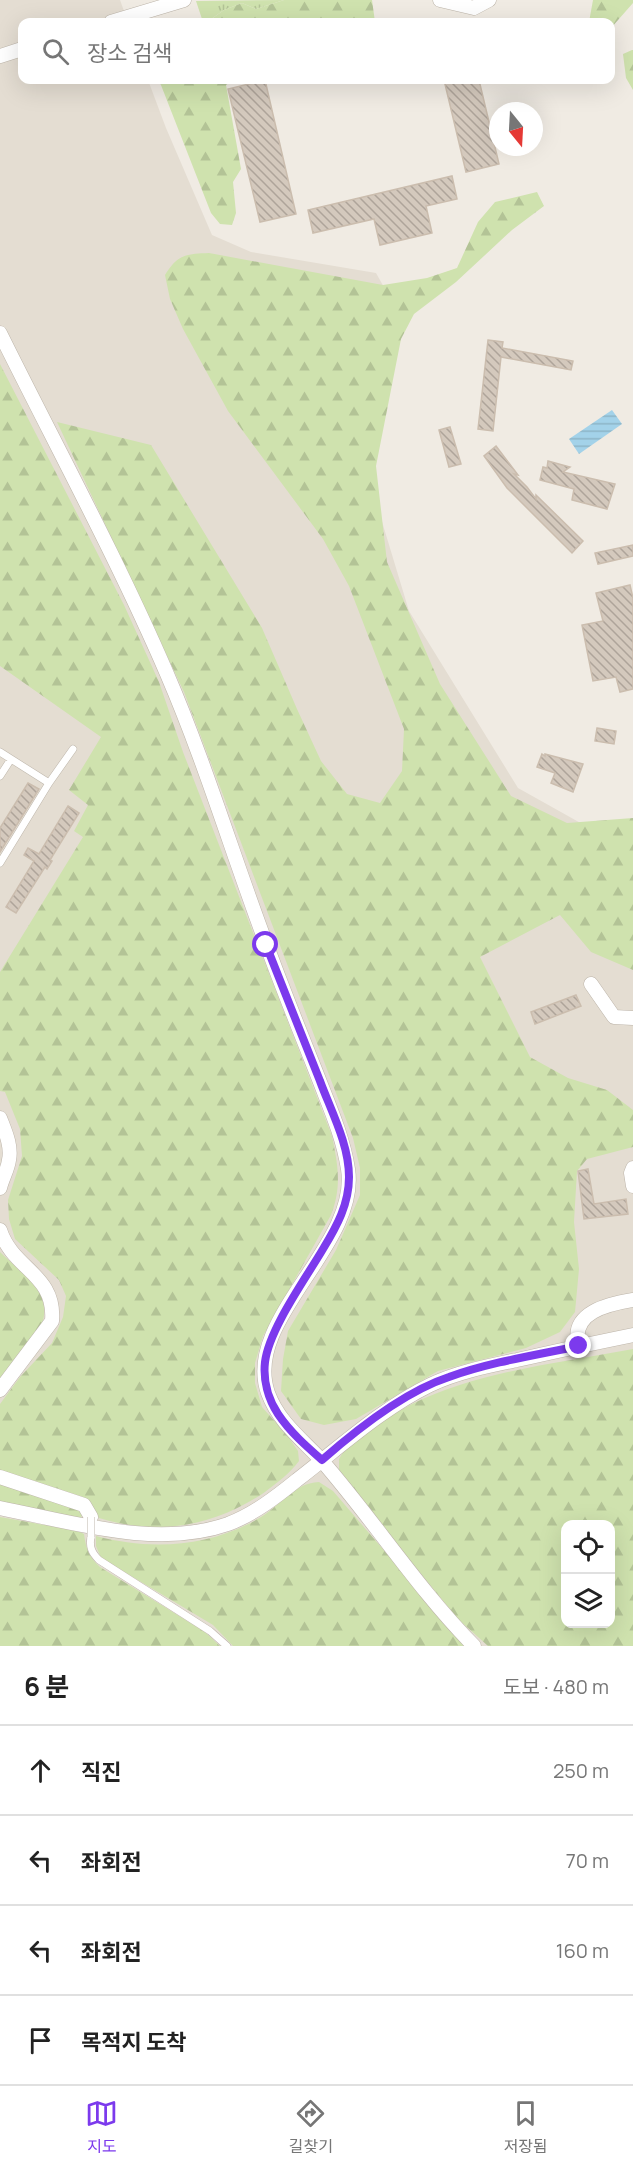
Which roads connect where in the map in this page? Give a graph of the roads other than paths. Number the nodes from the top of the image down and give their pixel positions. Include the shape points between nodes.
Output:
1 (184, 0) edge
2 (440, 0) edge
3 (489, 0) edge
4 (124, 18) edge
5 (18, 50) edge
6 (0, 56) edge
7 (0, 333) edge
8 (73, 749) dead end
9 (0, 752) edge
10 (11, 759) junction
11 (0, 776) edge
12 (49, 783) junction
13 (0, 863) edge
14 (591, 984) dead end
15 (633, 1018) edge
16 (0, 1118) edge
17 (633, 1168) edge
18 (633, 1186) edge
19 (0, 1188) edge
20 (0, 1230) edge
21 (633, 1300) edge
22 (633, 1335) edge
23 (579, 1346) junction
24 (0, 1390) edge
25 (322, 1460) junction
26 (0, 1477) edge
27 (0, 1508) edge
28 (91, 1517) joint
29 (227, 1646) edge
30 (474, 1646) edge

1 - 4 street
2 - 3 street via 474,8
5 - 6 street
7 - 25 street via 168,676 342,1139 349,1174 347,1198 336,1226 280,1321 265,1361 265,1380 278,1413
8 - 12 lane
9 - 10 lane
10 - 11 lane
10 - 12 lane
12 - 13 lane
14 - 15 street via 614,1017
16 - 19 street via 10,1151
17 - 18 street
20 - 24 street via 18,1261 48,1291 53,1308 52,1321
21 - 23 street via 591,1312 576,1337
22 - 23 street
23 - 25 street via 448,1377 407,1398
25 - 27 street via 260,1508 229,1523 185,1534 141,1534
25 - 30 street via 450,1622
26 - 28 street via 84,1505
28 - 29 lane, bridge via 89,1544 99,1560 210,1630

